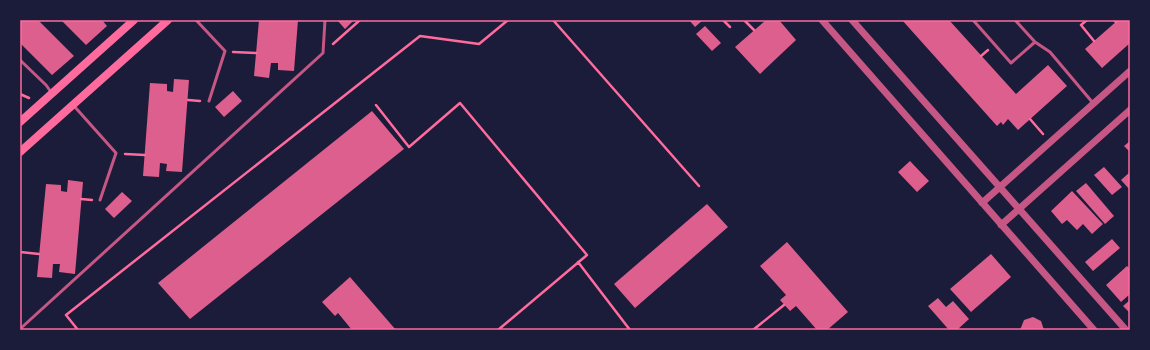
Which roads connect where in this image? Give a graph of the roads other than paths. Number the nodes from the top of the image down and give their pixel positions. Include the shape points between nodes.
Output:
1 (134, 20) edge
2 (168, 20) edge
3 (196, 20) edge
4 (325, 20) edge
5 (822, 20) edge
6 (852, 20) edge
7 (973, 20) edge
8 (1015, 20) edge
9 (1035, 42) junction
10 (20, 60) edge
11 (1130, 71) edge
12 (51, 93) junction
13 (209, 101) dead end
14 (1094, 103) junction
15 (73, 104) junction
16 (1130, 110) edge
17 (21, 121) edge
18 (20, 152) edge
19 (1000, 187) junction
20 (100, 200) dead end
21 (982, 203) junction
22 (1020, 208) junction
23 (1001, 224) junction
24 (20, 329) edge
25 (1094, 330) edge
26 (1126, 330) edge

1 - 12 main road
2 - 15 main road
3 - 13 lane via 225,51
4 - 24 lane via 323,53
5 - 21 street
6 - 19 street
7 - 9 lane via 1011,63
8 - 9 lane
9 - 14 lane via 1050,52
10 - 12 lane
11 - 14 street
12 - 17 main road
14 - 19 street
15 - 18 main road
15 - 20 lane via 116,153
16 - 22 street
19 - 21 street
19 - 22 street
21 - 23 street
22 - 23 street
22 - 26 street
23 - 25 street

